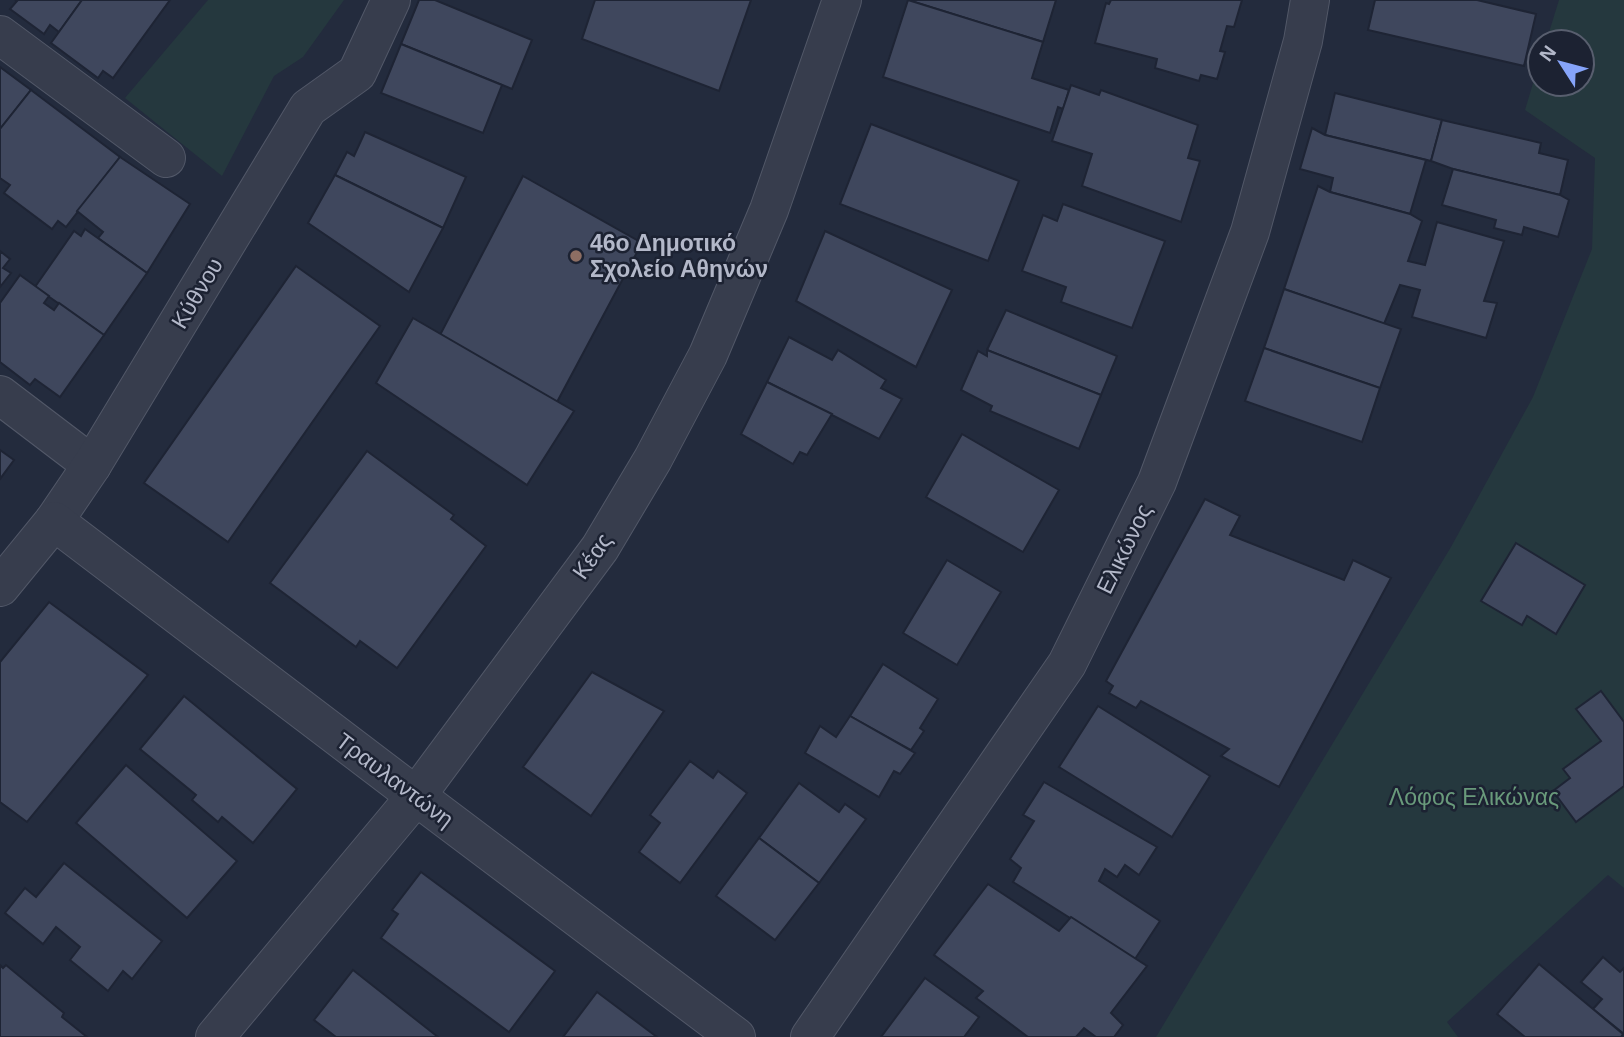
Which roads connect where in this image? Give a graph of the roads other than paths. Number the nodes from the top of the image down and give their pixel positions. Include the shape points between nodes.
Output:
1 (391, 0) edge
2 (842, 0) edge
3 (1310, 0) edge
4 (0, 35) edge
5 (166, 158) dead end
6 (0, 394) edge
7 (92, 465) junction
8 (54, 521) junction
9 (0, 587) edge
10 (416, 796) junction
11 (215, 1037) edge
12 (736, 1037) edge
13 (810, 1037) edge

1 - 7 street, Κύθνου via 357,73 309,108
2 - 10 street, Κέας via 769,209 708,355 653,459 600,548
3 - 13 street, Ελικώνος via 1250,232 1157,482 1067,664
4 - 5 street
6 - 7 street
7 - 8 street, Κύθνου
8 - 9 street, Κύθνου
8 - 10 street, Τραυλαντώνη
10 - 11 street, Κέας
10 - 12 street, Τραυλαντώνη

